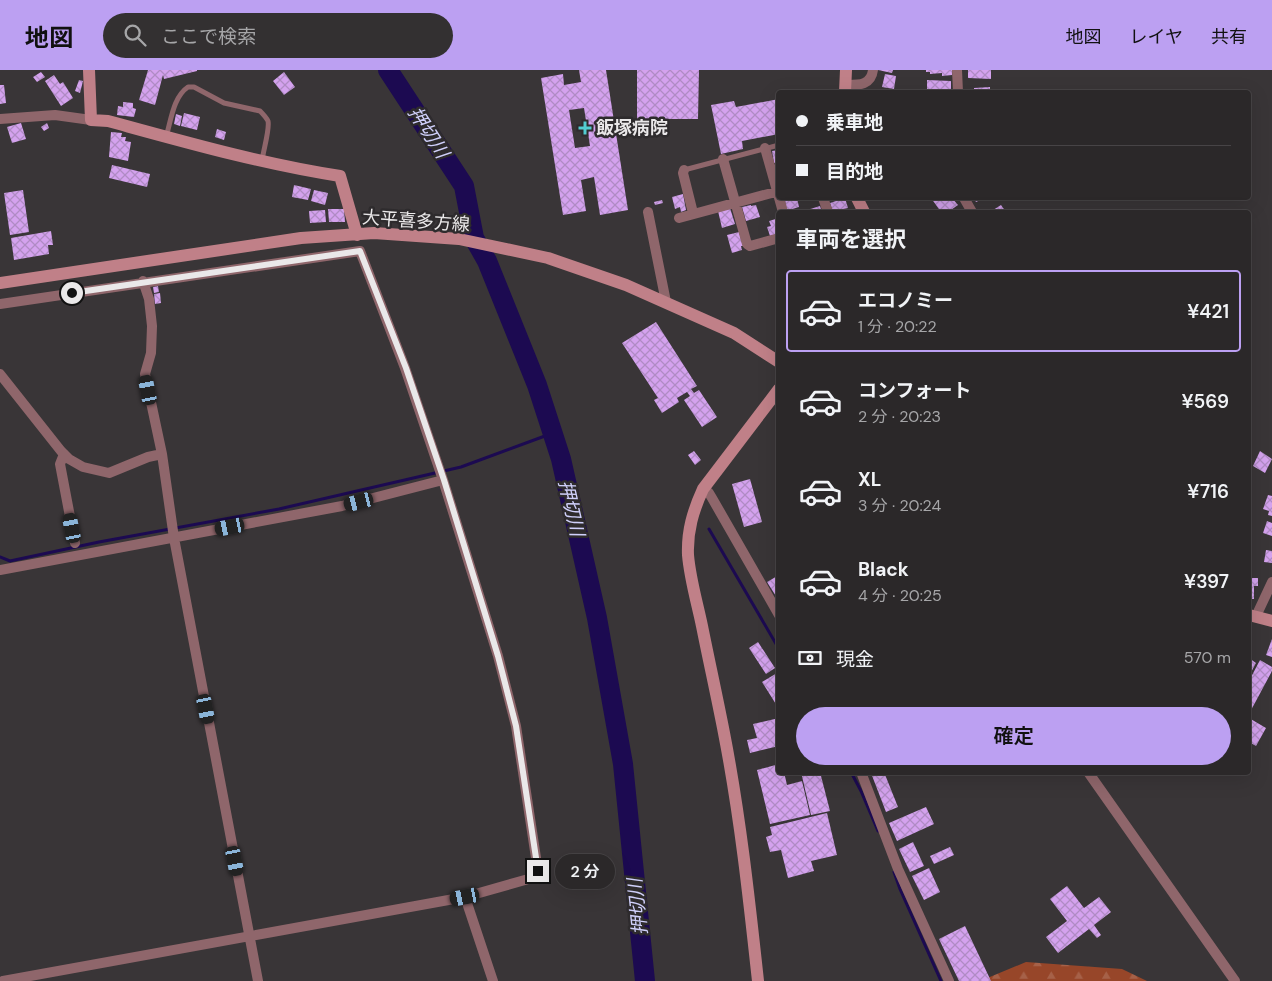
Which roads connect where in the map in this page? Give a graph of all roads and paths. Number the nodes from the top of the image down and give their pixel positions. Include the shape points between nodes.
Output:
1 (89, 70) edge
2 (846, 70) edge
3 (873, 70) edge
4 (957, 70) edge
5 (845, 89) edge
6 (958, 90) edge
7 (0, 119) edge
8 (91, 120) junction
9 (166, 136) junction
10 (776, 146) edge
11 (765, 148) junction
12 (723, 159) junction
13 (262, 161) junction
14 (684, 170) joint
15 (776, 184) edge
16 (776, 192) edge
17 (735, 202) junction
18 (648, 212) dead end
19 (693, 213) junction
20 (679, 218) dead end
21 (357, 235) junction
22 (776, 239) edge
23 (143, 281) junction
24 (0, 283) edge
25 (666, 302) junction
26 (0, 304) edge
27 (776, 360) edge
28 (0, 374) edge
29 (776, 393) edge
30 (64, 454) junction
31 (162, 454) junction
32 (444, 480) junction
33 (703, 489) junction
34 (174, 538) junction
35 (75, 543) dead end
36 (0, 570) edge
37 (1272, 582) edge
38 (776, 610) edge
39 (1253, 616) edge
40 (1272, 621) edge
41 (862, 775) edge
42 (1090, 775) edge
43 (465, 897) junction
44 (250, 938) junction
45 (3, 981) edge
46 (258, 981) edge
47 (493, 981) edge
48 (758, 981) edge
49 (949, 981) edge
50 (1235, 981) edge

1 - 8 street
2 - 5 street
3 - 5 street via 867,82
4 - 6 street
7 - 8 street via 55,115
8 - 9 street via 108,121
9 - 13 street
9 - 13 lane via 181,92 188,87 194,88 224,103 260,111 264,115 268,126
10 - 11 lane
11 - 12 lane
11 - 15 street
12 - 14 lane
12 - 17 street
13 - 21 street via 340,176
14 - 19 street
16 - 17 street
17 - 19 street
17 - 22 street via 746,244 750,246
18 - 25 street
19 - 20 street
21 - 24 street, 大平喜多方線 via 301,238
21 - 25 street, 大平喜多方線 via 374,233 459,239 548,258
23 - 26 street
23 - 31 street via 152,326 151,353 145,374
23 - 32 street via 360,251 406,368
25 - 27 street, 大平喜多方線 via 734,333
28 - 30 street
29 - 33 street
30 - 31 street via 83,467 109,472
30 - 35 street via 60,464
31 - 34 street
32 - 34 street via 342,506
32 - 43 street via 516,726 538,871 532,878
33 - 38 street via 709,493
33 - 48 street via 688,530 688,554 736,801
34 - 36 street
34 - 44 street
37 - 39 street
39 - 40 street
41 - 49 street via 898,869
42 - 50 street
43 - 44 street
43 - 47 street
44 - 45 street
44 - 46 street

